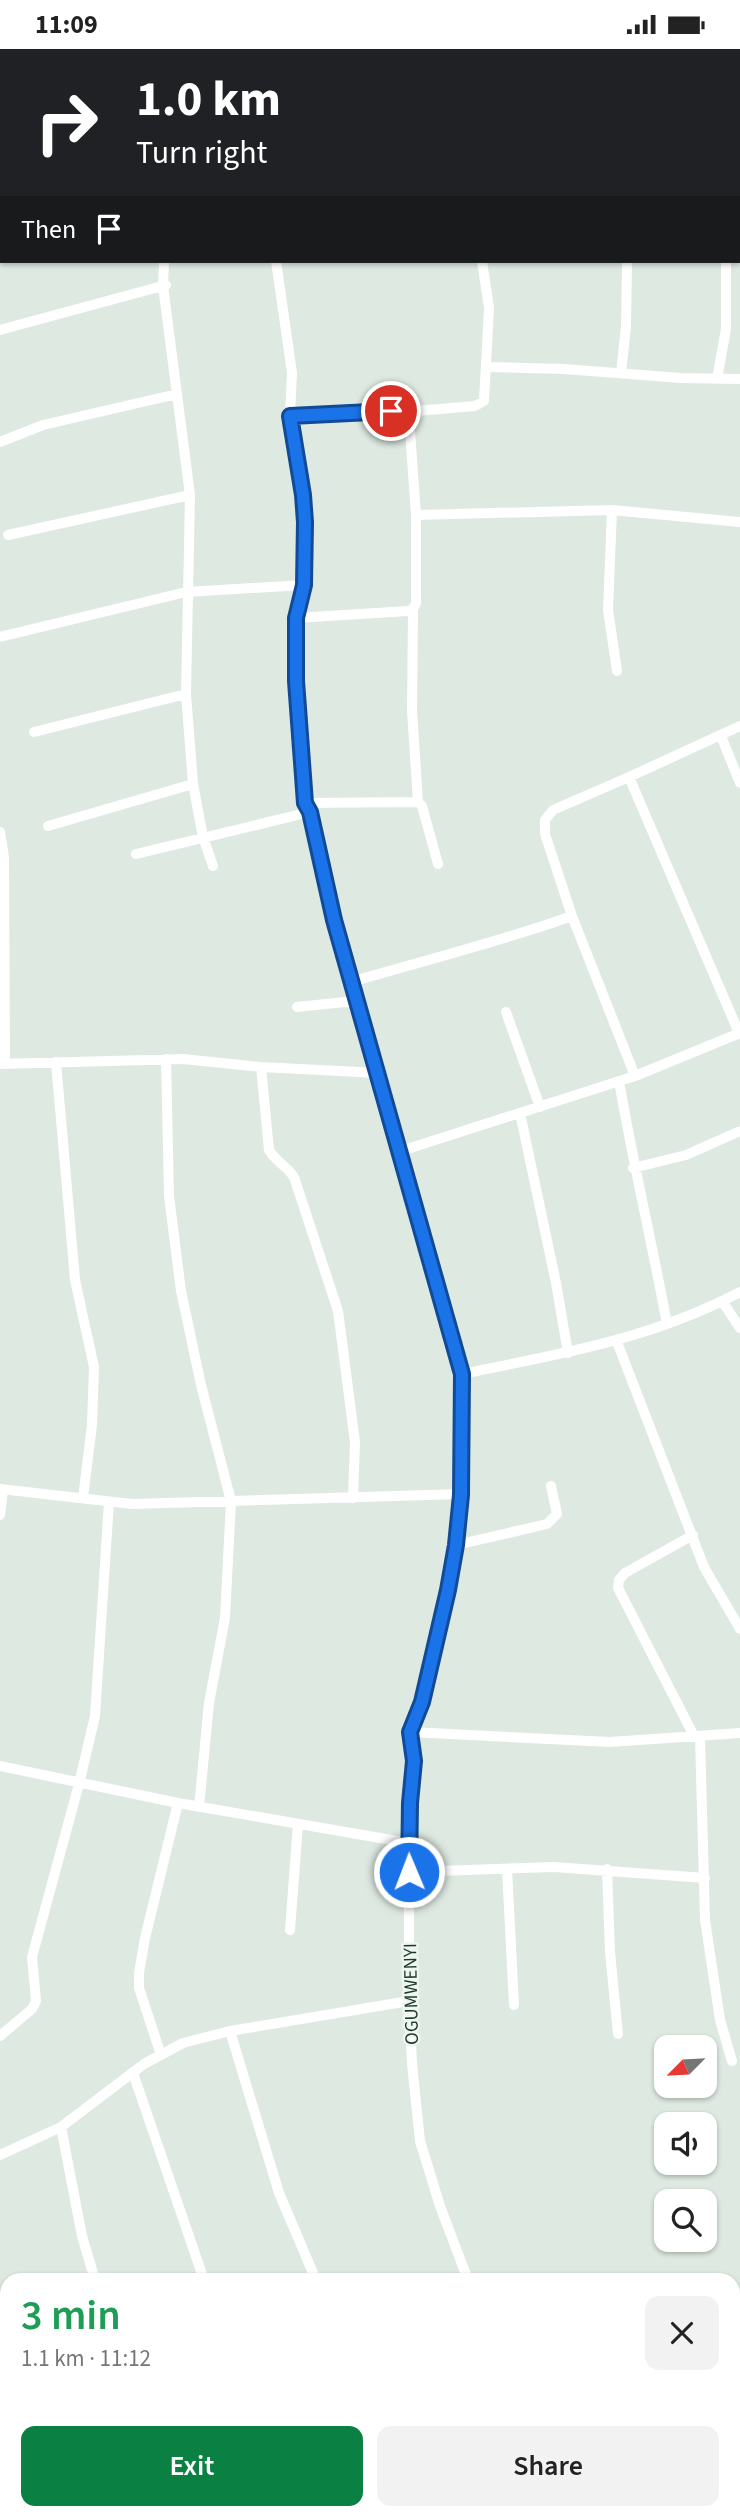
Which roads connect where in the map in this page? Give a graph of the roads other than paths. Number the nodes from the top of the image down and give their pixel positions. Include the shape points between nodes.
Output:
1 (164, 263) edge
2 (276, 263) edge
3 (482, 263) edge
4 (627, 263) edge
5 (726, 263) edge
6 (163, 286) junction
7 (0, 330) edge
8 (486, 367) junction
9 (621, 373) junction
10 (718, 379) junction
11 (740, 379) edge
12 (177, 394) junction
13 (404, 412) junction
14 (290, 416) junction
15 (0, 442) edge
16 (190, 495) junction
17 (612, 510) junction
18 (416, 515) junction
19 (740, 522) edge
20 (8, 535) dead end
21 (304, 585) junction
22 (186, 592) junction
23 (413, 609) junction
24 (296, 618) junction
25 (0, 637) edge
26 (617, 671) dead end
27 (186, 694) junction
28 (740, 726) edge
29 (34, 732) dead end
30 (721, 736) junction
31 (629, 777) junction
32 (740, 783) edge
33 (193, 784) junction
34 (418, 802) junction
35 (308, 807) junction
36 (48, 826) dead end
37 (0, 832) edge
38 (203, 837) junction
39 (136, 854) dead end
40 (438, 864) dead end
41 (213, 866) dead end
42 (572, 916) junction
43 (2, 960) edge
44 (351, 982) junction
45 (357, 1003) junction
46 (297, 1007) dead end
47 (506, 1012) dead end
48 (739, 1033) edge
49 (166, 1059) junction
50 (56, 1062) junction
51 (3, 1064) edge
52 (261, 1067) junction
53 (378, 1073) junction
54 (635, 1076) junction
55 (619, 1081) junction
56 (540, 1107) junction
57 (520, 1113) junction
58 (740, 1131) edge
59 (401, 1151) junction
60 (634, 1168) junction
61 (740, 1291) edge
62 (723, 1301) junction
63 (667, 1324) junction
64 (740, 1328) edge
65 (617, 1342) junction
66 (568, 1353) junction
67 (462, 1374) junction
68 (551, 1486) dead end
69 (1, 1490) edge
70 (461, 1495) junction
71 (83, 1498) junction
72 (353, 1498) junction
73 (232, 1501) junction
74 (109, 1502) junction
75 (0, 1515) edge
76 (693, 1535) junction
77 (456, 1545) junction
78 (740, 1629) edge
79 (410, 1732) junction
80 (740, 1733) edge
81 (697, 1736) junction
82 (0, 1766) edge
83 (79, 1784) junction
84 (178, 1803) junction
85 (200, 1807) junction
86 (298, 1824) junction
87 (409, 1843) junction
88 (507, 1868) junction
89 (607, 1869) junction
90 (409, 1872) junction
91 (705, 1878) junction
92 (290, 1930) dead end
93 (409, 2001) junction
94 (514, 2005) dead end
95 (230, 2031) junction
96 (618, 2034) dead end
97 (0, 2036) edge
98 (161, 2055) junction
99 (732, 2061) dead end
100 (132, 2073) junction
101 (61, 2127) junction
102 (0, 2155) edge
103 (93, 2273) edge
104 (202, 2273) edge
105 (313, 2273) edge
106 (465, 2273) edge

1 - 6 street
2 - 14 street, OGUMWENYI via 292,373
3 - 8 street via 489,308
4 - 9 street
5 - 10 street via 726,329
6 - 7 street
6 - 12 street
8 - 9 street
8 - 13 street via 484,401 475,406
9 - 10 street
10 - 11 street
12 - 15 street via 43,425
12 - 16 street
13 - 14 street
13 - 18 street via 410,431
14 - 21 street, OGUMWENYI via 303,495
16 - 20 street
16 - 22 street
17 - 18 street
17 - 19 street
17 - 26 street via 608,611
18 - 23 street
21 - 22 street
21 - 24 street, OGUMWENYI
22 - 25 street
22 - 27 street
23 - 24 street
23 - 34 street via 412,712
24 - 35 street, OGUMWENYI via 296,681
27 - 29 street
27 - 33 street
28 - 30 street
30 - 31 street
30 - 32 street
31 - 42 street via 553,810 545,820 545,834
31 - 48 street
33 - 36 street
33 - 38 street
34 - 35 street
34 - 40 street
35 - 38 street
35 - 44 street, OGUMWENYI
37 - 43 street via 4,857
38 - 39 street
38 - 41 street
42 - 44 street
42 - 54 street
43 - 51 street
44 - 45 street, OGUMWENYI
45 - 46 street
45 - 53 street, OGUMWENYI
47 - 56 street
48 - 54 street
49 - 50 street
49 - 52 street
49 - 73 street via 169,1196 181,1291
50 - 51 street
50 - 71 street via 75,1280 94,1367
52 - 53 street
52 - 72 street via 269,1150 294,1177 338,1311 355,1442
53 - 59 street, OGUMWENYI
54 - 55 street
55 - 56 street
55 - 60 street
56 - 57 street
57 - 59 street
57 - 66 street
58 - 60 street via 686,1155
59 - 67 street, OGUMWENYI
60 - 63 street
61 - 62 street
62 - 63 street
62 - 64 street
63 - 65 street
65 - 66 street
65 - 76 street
66 - 67 street
67 - 70 street, OGUMWENYI
68 - 77 street via 557,1514 547,1524
69 - 71 street
69 - 75 street
70 - 72 street
70 - 77 street, OGUMWENYI
71 - 74 street
72 - 73 street
73 - 74 street
73 - 85 street via 225,1618 209,1703
74 - 83 street via 94,1716
76 - 78 street via 704,1567
76 - 81 street via 625,1573 618,1588
77 - 79 street, OGUMWENYI via 422,1702
79 - 81 street via 610,1742
79 - 87 street, OGUMWENYI via 414,1761
80 - 81 street
81 - 91 street
82 - 83 street
83 - 84 street
83 - 97 street via 32,1957 36,2001
84 - 85 street
84 - 98 street via 139,1973 139,1988
85 - 86 street
86 - 87 street
86 - 92 street
87 - 90 street, OGUMWENYI
88 - 89 street
88 - 90 street
88 - 94 street
89 - 91 street
89 - 96 street
90 - 93 street, OGUMWENYI
91 - 99 street via 705,1920 720,2020
93 - 95 street
93 - 106 street, OGUMWENYI via 420,2141
95 - 98 street via 183,2043
95 - 105 street via 279,2193
98 - 100 street
100 - 101 street
100 - 104 street
101 - 102 street
101 - 103 street

